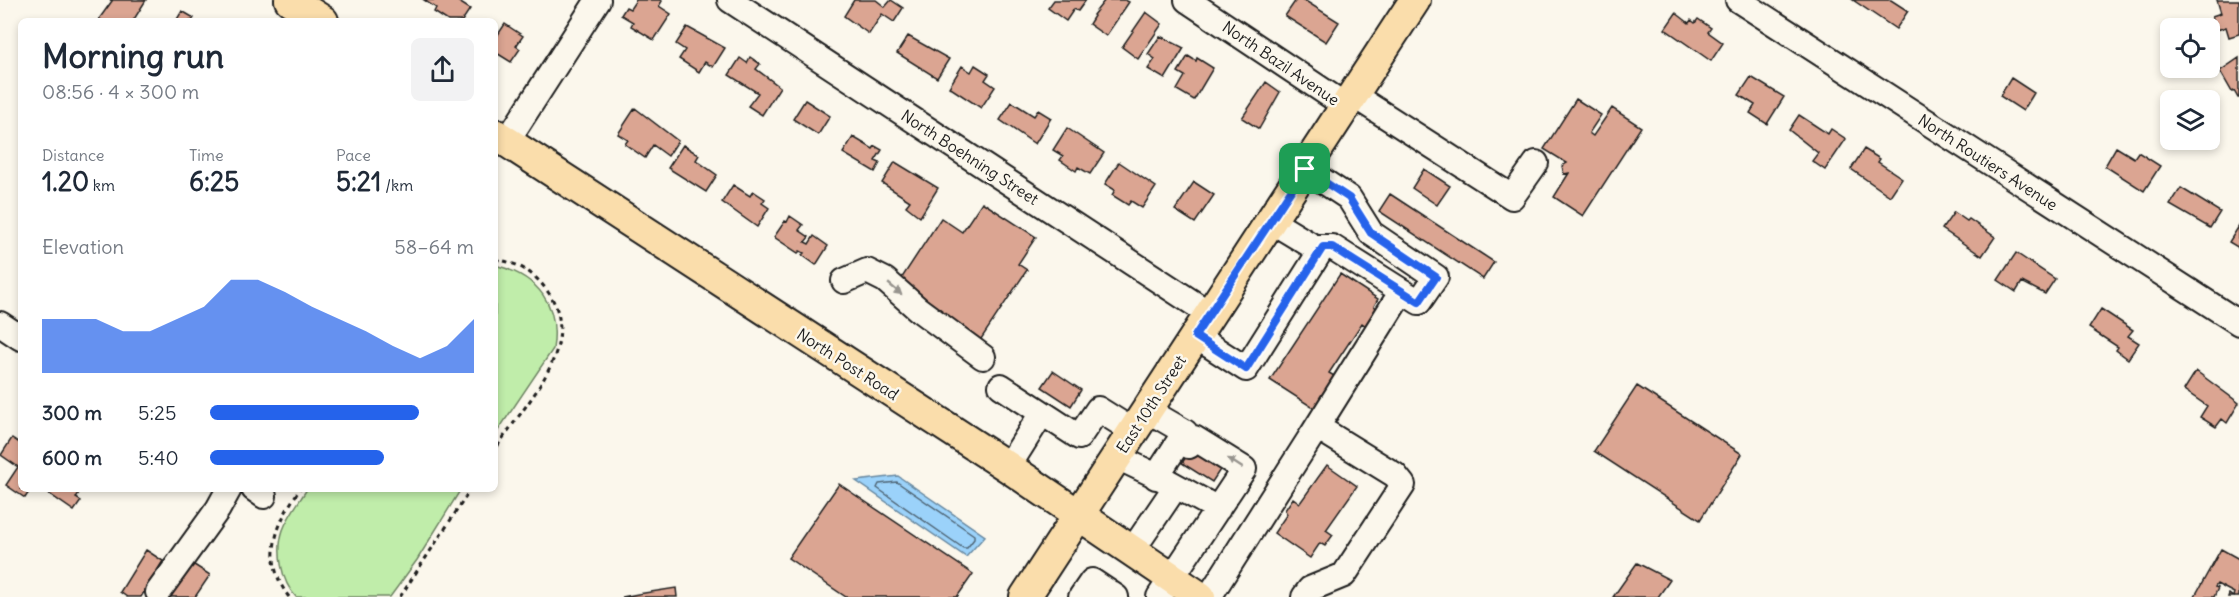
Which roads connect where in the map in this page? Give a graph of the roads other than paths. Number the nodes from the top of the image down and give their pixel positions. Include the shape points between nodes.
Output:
1 (291, 0) edge
2 (598, 0) edge
3 (730, 0) edge
4 (1187, 0) edge
5 (1415, 0) edge
6 (1738, 0) edge
7 (318, 18) edge
8 (1349, 100) junction
9 (501, 138) edge
10 (1536, 163) dead end
11 (1305, 169) junction
12 (1271, 221) junction
13 (1323, 247) junction
14 (844, 282) dead end
15 (1402, 291) junction
16 (2239, 323) edge
17 (0, 324) edge
18 (1203, 325) junction
19 (18, 336) edge
20 (983, 357) dead end
21 (1001, 386) dead end
22 (1042, 413) junction
23 (1140, 421) junction
24 (1312, 435) junction
25 (1187, 444) junction
26 (1117, 457) junction
27 (1008, 467) junction
28 (1166, 481) junction
29 (227, 492) edge
30 (1218, 509) junction
31 (1078, 515) junction
32 (1132, 551) junction
33 (158, 591) dead end
34 (1189, 594) edge
35 (1024, 597) edge
36 (1081, 597) edge
37 (1116, 597) edge
38 (1304, 597) edge

1 - 7 main road
2 - 9 street
3 - 18 street, North Boehning Street
4 - 8 street, North Bazil Avenue
5 - 8 main road, East 10th Street
6 - 16 street, North Routiers Avenue
8 - 10 street, North Bazil Avenue via 1512,197
8 - 11 main road, East 10th Street
9 - 27 main road, North Post Road
11 - 12 main road, East 10th Street
11 - 15 street via 1349,198 1371,233 1436,277 1419,302
12 - 13 street via 1314,248
12 - 18 main road, East 10th Street
13 - 15 street via 1332,247
13 - 18 street, North Boehning Street via 1246,369
14 -> 20 street via 867,271 885,280
15 - 24 street
17 - 19 street
18 - 23 main road, East 10th Street
21 - 22 street
22 - 23 street via 1079,437 1098,409
22 - 27 street
23 - 25 street
23 - 26 main road, East 10th Street
24 - 34 street
24 - 38 street via 1322,430 1330,433 1395,475 1403,485 1344,575 1310,589
25 - 28 street
30 -> 25 street via 1244,469
26 - 28 street
26 - 31 main road, East 10th Street
27 - 31 main road, North Post Road
28 - 30 street
28 - 32 street
29 - 33 street
30 - 34 street
31 - 32 main road, North Post Road
31 - 35 main road, East 10th Street
32 - 34 main road, North Post Road
36 - 37 street via 1092,581

